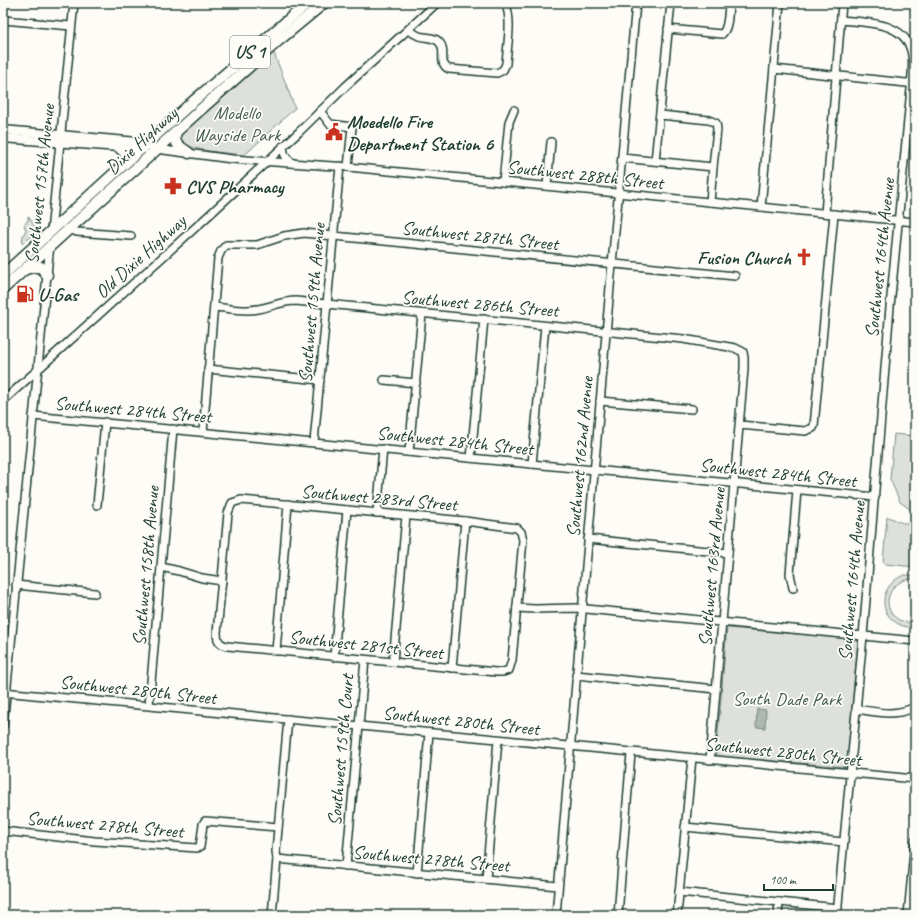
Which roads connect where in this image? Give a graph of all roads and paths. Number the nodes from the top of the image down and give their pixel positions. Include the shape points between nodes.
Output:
1 (74, 3) edge
2 (308, 3) edge
3 (316, 3) edge
4 (324, 3) edge
5 (437, 3) edge
6 (505, 3) edge
7 (636, 3) edge
8 (671, 3) edge
9 (728, 3) edge
10 (780, 3) edge
11 (842, 3) edge
12 (3, 20) edge
13 (841, 20) junction
14 (71, 26) junction
15 (668, 29) junction
16 (408, 30) junction
17 (289, 31) junction
18 (246, 55) junction
19 (774, 69) junction
20 (837, 75) junction
21 (913, 82) edge
22 (212, 99) junction
23 (514, 110) dead end
24 (320, 111) junction
25 (660, 115) junction
26 (3, 130) edge
27 (176, 131) junction
28 (3, 138) edge
29 (60, 139) junction
30 (551, 142) dead end
31 (283, 146) junction
32 (143, 147) junction
33 (120, 148) junction
34 (156, 149) junction
35 (189, 153) junction
36 (622, 158) junction
37 (655, 161) junction
38 (126, 162) junction
39 (266, 162) junction
40 (295, 164) junction
41 (340, 166) junction
42 (348, 167) junction
43 (713, 167) junction
44 (503, 182) junction
45 (547, 186) junction
46 (618, 193) junction
47 (710, 202) junction
48 (761, 207) junction
49 (825, 213) junction
50 (834, 214) junction
51 (899, 221) junction
52 (915, 222) edge
53 (68, 229) junction
54 (51, 231) junction
55 (131, 236) dead end
56 (334, 236) junction
57 (50, 246) junction
58 (612, 264) junction
59 (24, 270) junction
60 (3, 275) edge
61 (47, 275) junction
62 (735, 276) dead end
63 (3, 289) edge
64 (327, 305) junction
65 (214, 306) junction
66 (422, 314) junction
67 (484, 320) junction
68 (545, 326) junction
69 (606, 331) junction
70 (743, 352) joint
71 (208, 369) junction
72 (37, 371) junction
73 (320, 380) junction
74 (384, 380) dead end
75 (416, 383) junction
76 (3, 401) edge
77 (600, 401) junction
78 (692, 409) dead end
79 (33, 416) junction
80 (105, 422) junction
81 (740, 425) junction
82 (174, 429) junction
83 (203, 432) junction
84 (314, 442) junction
85 (383, 449) junction
86 (410, 452) junction
87 (471, 458) junction
88 (532, 464) junction
89 (594, 470) junction
90 (734, 484) junction
91 (797, 490) junction
92 (874, 497) junction
93 (288, 504) junction
94 (97, 505) dead end
95 (347, 510) junction
96 (377, 513) junction
97 (406, 516) junction
98 (465, 521) junction
99 (588, 540) junction
100 (728, 553) junction
101 (161, 567) junction
102 (222, 581) junction
103 (16, 585) junction
104 (793, 588) dead end
105 (95, 593) dead end
106 (517, 608) junction
107 (582, 608) junction
108 (722, 622) junction
109 (863, 636) junction
110 (915, 640) edge
111 (276, 651) junction
112 (334, 657) junction
113 (365, 660) junction
114 (393, 662) junction
115 (452, 668) junction
116 (576, 675) junction
117 (716, 689) junction
118 (4, 692) edge
119 (149, 706) junction
120 (915, 707) edge
121 (856, 709) junction
122 (288, 719) junction
123 (3, 726) edge
124 (358, 726) junction
125 (430, 733) junction
126 (498, 740) junction
127 (570, 747) junction
128 (631, 753) junction
129 (692, 758) junction
130 (710, 760) junction
131 (850, 774) junction
132 (915, 779) edge
133 (278, 827) junction
134 (685, 827) junction
135 (3, 830) edge
136 (915, 841) edge
137 (844, 842) junction
138 (277, 859) junction
139 (346, 866) junction
140 (417, 872) junction
141 (486, 879) junction
142 (558, 886) junction
143 (679, 892) junction
144 (779, 902) junction
145 (838, 911) edge
146 (272, 915) edge
147 (556, 915) edge
148 (618, 915) edge
149 (677, 915) edge
150 (778, 915) edge
151 (908, 915) edge

1 - 14 street, Southwest 157th Avenue
2 - 18 highway, Dixie Highway / US 1
3 - 17 highway
4 - 17 highway, Dixie Highway / US 1
5 - 16 street, Old Dixie Highway
6 - 16 street via 509,20 505,67 500,72 489,74 449,69 444,65 440,43
7 - 36 street, Southwest 162nd Avenue
8 - 15 street
9 - 15 street via 726,27 722,34
10 - 19 street
11 - 13 street
12 - 14 street
13 - 20 street
13 - 21 street, Southwest 164th Avenue via 883,25 899,32 912,52
14 - 29 street, Southwest 157th Avenue
15 - 25 street
16 - 24 street, Old Dixie Highway
17 - 22 highway, Dixie Highway / US 1
18 - 22 highway via 245,63 221,83
18 - 32 highway, Dixie Highway / US 1
19 - 20 street
19 - 48 street
20 - 21 street
20 - 49 street
21 - 51 street, Southwest 164th Avenue
22 - 27 highway, Dixie Highway / US 1
23 - 44 street via 509,122
24 - 31 street, Old Dixie Highway
24 - 42 street via 330,124 352,127
25 - 37 street
25 - 43 street via 716,123
26 - 29 main road, Southwest 288th Street
27 - 34 highway, Dixie Highway / US 1
27 - 35 highway via 176,143
28 - 29 main road, Southwest 288th Street
29 - 32 main road, Southwest 288th Street via 138,142
29 - 33 main road, Southwest 288th Street
29 - 54 street, Southwest 157th Avenue
30 - 45 street
31 - 39 street, Old Dixie Highway
31 - 40 street via 287,160
32 - 33 main road, Southwest 288th Street
32 - 34 main road, Southwest 288th Street
32 - 38 highway, Dixie Highway / US 1
33 - 38 highway via 126,154
34 - 35 street, Southwest 288th Street
34 - 53 highway, Dixie Highway / US 1
35 - 39 street, Southwest 288th Street
36 - 37 street
36 - 46 street, Southwest 162nd Avenue
37 - 43 street
38 - 54 highway, Dixie Highway / US 1
39 - 40 street, Southwest 288th Street
39 - 72 street, Old Dixie Highway
40 - 41 street, Southwest 288th Street
41 - 42 street, Southwest 288th Street
41 - 56 street, Southwest 159th Avenue
42 - 44 street, Southwest 288th Street
43 - 47 street
44 - 45 street, Southwest 288th Street
45 - 46 street, Southwest 288th Street
46 - 47 street, Southwest 288th Street
46 - 58 street, Southwest 162nd Avenue
47 - 48 street, Southwest 288th Street
48 - 49 street, Southwest 288th Street
49 - 50 street, Southwest 288th Street
50 - 51 street, Southwest 288th Street
50 - 81 street via 816,419 812,428 805,431
51 - 52 street, Southwest 288th Street
51 - 92 street, Southwest 164th Avenue
53 - 55 street
53 - 57 highway, Dixie Highway / US 1
54 - 57 street, Southwest 157th Avenue
54 - 60 highway, Dixie Highway / US 1
56 - 58 street, Southwest 287th Street
56 - 64 street, Southwest 159th Avenue
56 - 65 street, Southwest 287th Street via 298,233 257,245 224,247 218,258
57 - 59 highway, Dixie Highway / US 1
57 - 61 street, Southwest 157th Avenue
58 - 62 street, Southwest 287th Street
58 - 69 street, Southwest 162nd Avenue
59 - 61 highway via 37,266
59 - 63 highway, Dixie Highway / US 1
61 - 72 street, Southwest 157th Avenue
64 - 65 street, Southwest 286th Street via 289,301 251,310
64 - 66 street, Southwest 286th Street
64 - 73 street, Southwest 159th Avenue
65 - 71 street
66 - 67 street, Southwest 286th Street
66 - 75 street
67 - 68 street, Southwest 286th Street
67 - 87 street
68 - 69 street, Southwest 286th Street
68 - 88 street
69 - 70 street, Southwest 286th Street via 690,340 735,348
69 - 77 street, Southwest 162nd Avenue
70 - 81 street, Southwest 163rd Avenue via 745,362
71 - 73 street
71 - 83 street
72 - 76 street, Old Dixie Highway
72 - 79 street, Southwest 157th Avenue
73 - 84 street, Southwest 159th Avenue
74 - 75 street
75 - 86 street
77 - 78 street
77 - 89 street, Southwest 162nd Avenue
79 - 80 street, Southwest 284th Street
79 - 103 street, Southwest 157th Avenue
80 - 82 street, Southwest 284th Street
80 - 94 street
81 - 90 street, Southwest 163rd Avenue
82 - 83 street, Southwest 284th Street
82 - 101 street, Southwest 158th Avenue
83 - 84 street, Southwest 284th Street
84 - 85 street, Southwest 284th Street
85 - 86 street, Southwest 284th Street
85 - 96 street
86 - 87 street, Southwest 284th Street
87 - 88 street, Southwest 284th Street
88 - 89 street, Southwest 284th Street
89 - 90 street, Southwest 284th Street
89 - 99 street, Southwest 162nd Avenue
90 - 91 street, Southwest 284th Street
90 - 100 street, Southwest 163rd Avenue
91 - 92 street, Southwest 284th Street
91 - 104 street via 790,574
92 - 109 street, Southwest 164th Avenue
93 - 95 street, Southwest 283rd Street
93 - 102 street, Southwest 283rd Street via 241,500 232,503 228,513
93 - 111 street
95 - 96 street, Southwest 283rd Street
95 - 112 street
96 - 97 street, Southwest 283rd Street
97 - 98 street, Southwest 283rd Street
97 - 114 street
98 - 106 street, Southwest 283rd Street via 511,526 521,532 523,540
98 - 115 street
99 - 100 street
99 - 107 street, Southwest 162nd Avenue
100 - 108 street, Southwest 163rd Avenue
101 - 102 street
101 - 119 street, Southwest 158th Avenue
102 - 111 street, Southwest 281st Street via 217,633 220,643
103 - 105 street
103 - 118 street, Southwest 157th Avenue
106 - 107 street
106 - 115 street, Southwest 281st Street via 509,670 500,672
107 - 108 street
107 - 116 street, Southwest 162nd Avenue
108 - 109 street
108 - 117 street, Southwest 163rd Avenue
109 - 110 street
109 - 121 street, Southwest 164th Avenue
111 - 112 street, Southwest 281st Street
112 - 113 street, Southwest 281st Street
113 - 114 street, Southwest 281st Street
113 - 124 street, Southwest 159th Court
114 - 115 street, Southwest 281st Street
116 - 117 street
116 - 127 street, Southwest 162nd Avenue
117 - 130 street, Southwest 163rd Avenue
118 - 119 street, Southwest 280th Street
118 - 123 street, Southwest 157th Avenue
119 - 122 street, Southwest 280th Street
120 - 121 street via 886,714
121 - 131 street, Southwest 164th Avenue
122 - 124 street, Southwest 280th Street
122 - 133 street
124 - 125 street, Southwest 280th Street
124 - 139 street, Southwest 159th Court
125 - 126 street, Southwest 280th Street
125 - 140 street
126 - 127 street, Southwest 280th Street
126 - 141 street
127 - 128 street, Southwest 280th Street
127 - 142 street, Southwest 162nd Avenue
128 - 129 street, Southwest 280th Street
128 - 148 street
129 - 130 street, Southwest 280th Street
129 - 134 street
130 - 131 street, Southwest 280th Street
131 - 132 street, Southwest 280th Street
131 - 137 street, Southwest 164th Avenue
133 - 135 street, Southwest 278th Street via 204,821 200,847 197,848 96,841
133 - 138 street
134 - 137 street
134 - 143 street
136 - 151 street
137 - 145 street, Southwest 164th Avenue
138 - 139 street, Southwest 278th Street
138 - 146 street
139 - 140 street, Southwest 278th Street
140 - 141 street, Southwest 278th Street
141 - 142 street, Southwest 278th Street
142 - 147 street, Southwest 162nd Avenue
143 - 144 street
143 - 149 street
144 - 145 street
144 - 150 street

